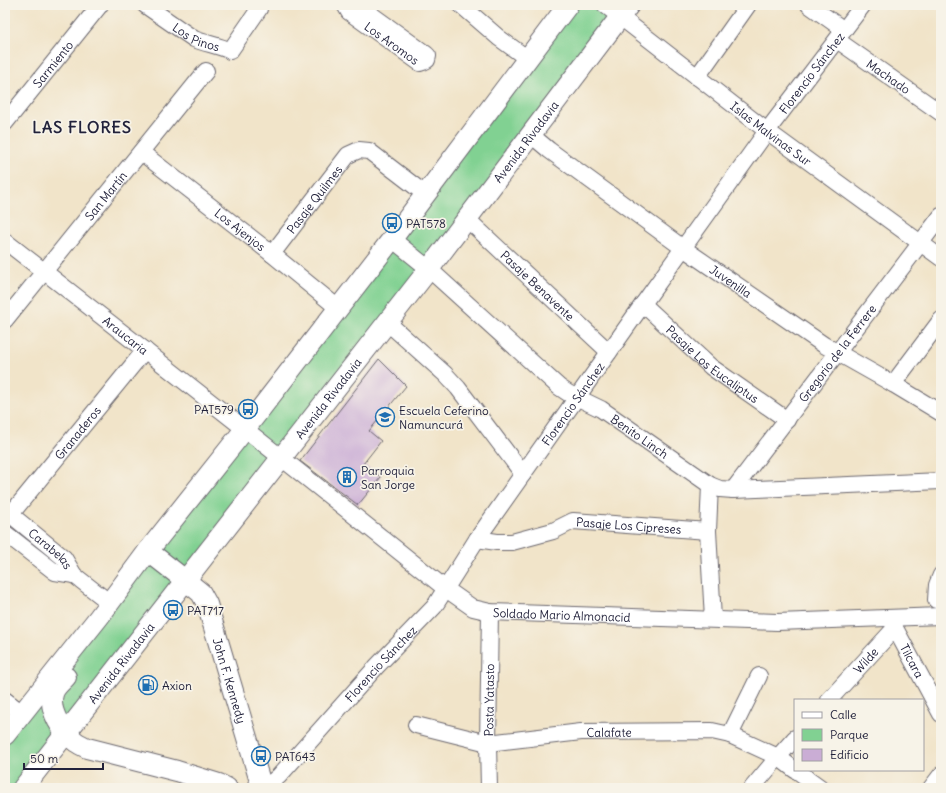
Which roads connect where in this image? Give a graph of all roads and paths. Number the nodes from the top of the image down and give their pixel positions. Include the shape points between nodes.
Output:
1 (100, 5) edge
2 (145, 5) edge
3 (345, 5) edge
4 (358, 5) edge
5 (461, 5) edge
6 (568, 5) edge
7 (748, 5) edge
8 (809, 5) edge
9 (863, 5) edge
10 (259, 9) dead end
11 (618, 9) edge
12 (840, 35) junction
13 (528, 59) junction
14 (206, 71) dead end
15 (697, 77) junction
16 (941, 113) edge
17 (5, 123) edge
18 (767, 131) junction
19 (530, 134) junction
20 (141, 152) junction
21 (425, 194) junction
22 (941, 216) edge
23 (467, 219) junction
24 (392, 239) junction
25 (5, 241) edge
26 (920, 244) junction
27 (683, 248) junction
28 (272, 254) junction
29 (941, 258) edge
30 (429, 269) junction
31 (44, 272) junction
32 (643, 304) junction
33 (338, 308) junction
34 (5, 320) edge
35 (941, 320) edge
36 (387, 322) junction
37 (145, 350) junction
38 (609, 352) junction
39 (838, 352) junction
40 (893, 384) junction
41 (577, 397) junction
42 (941, 413) edge
43 (787, 420) junction
44 (245, 429) junction
45 (282, 457) junction
46 (523, 474) junction
47 (941, 481) edge
48 (710, 485) junction
49 (732, 490) junction
50 (8, 512) edge
51 (5, 533) edge
52 (708, 536) junction
53 (477, 539) junction
54 (148, 551) junction
55 (74, 575) junction
56 (941, 575) edge
57 (186, 580) junction
58 (446, 588) junction
59 (939, 597) edge
60 (105, 610) junction
61 (490, 612) junction
62 (936, 616) edge
63 (713, 619) junction
64 (894, 623) junction
65 (759, 676) dead end
66 (830, 699) edge
67 (5, 700) edge
68 (22, 714) junction
69 (941, 714) edge
70 (416, 725) dead end
71 (66, 733) junction
72 (730, 734) junction
73 (5, 735) edge
74 (794, 739) edge
75 (488, 743) junction
76 (778, 757) junction
77 (794, 769) edge
78 (796, 771) edge
79 (941, 775) edge
80 (23, 788) edge
81 (227, 788) edge
82 (263, 788) edge
83 (489, 788) edge
84 (752, 788) edge
85 (821, 788) edge
86 (931, 788) edge

1 - 17 street, Sarmiento
2 - 10 street, Los Pinos via 194,39 230,51
3 - 4 street, Los Aromos via 349,12 420,62 426,60 426,54
5 - 13 street
6 - 13 main road
7 - 15 street
8 - 12 street, Machado
9 - 12 street, Florencio Sánchez
11 - 15 street, Islas Malvinas Sur
11 - 19 main road, Avenida Rivadavia
12 - 16 street, Machado
12 - 18 street, Florencio Sánchez
13 - 21 main road
14 - 20 street, San Martín
15 - 18 street, Islas Malvinas Sur
18 - 26 street, Islas Malvinas Sur
18 - 27 street, Florencio Sánchez
19 - 23 main road, Avenida Rivadavia
19 - 27 street, Juvenilla
20 - 28 street, Los Ajenjos
20 - 31 street, San Martín
21 - 24 main road
21 - 28 street, Pasaje Quilmes via 369,151 359,150 348,155
22 - 26 street, Gregorio de la Ferrere
23 - 30 main road, Avenida Rivadavia
23 - 38 street, Pasaje Benavente
24 - 30 street, Benito Linch
24 - 33 main road
25 - 31 street, Araucaria
26 - 29 street, Islas Malvinas Sur
26 - 39 street, Gregorio de la Ferrere
27 - 32 street, Florencio Sánchez
27 - 39 street, Juvenilla
28 - 33 street, Los Ajenjos
30 - 36 main road, Avenida Rivadavia
30 - 41 street, Benito Linch via 559,387
31 - 34 street, San Martín
31 - 37 street, Araucaria
32 - 38 street, Florencio Sánchez
32 - 43 street, Pasaje Los Eucaliptus via 711,367
33 - 44 main road
35 - 40 street
36 - 45 main road, Avenida Rivadavia
36 - 46 street via 458,388
37 - 44 street, Araucaria
37 - 50 street, Granaderos
38 - 41 street, Florencio Sánchez
39 - 40 street, Juvenilla
39 - 43 street, Gregorio de la Ferrere
40 - 42 street, Juvenilla
41 - 46 street, Florencio Sánchez
41 - 48 street, Benito Linch via 601,410
43 - 49 street, Gregorio de la Ferrere
44 - 45 street, Soldado Mario Almonacid
44 - 54 main road
45 - 57 main road, Avenida Rivadavia
45 - 58 street, Soldado Mario Almonacid
46 - 53 street, Florencio Sánchez
47 - 49 street, Benito Linch
48 - 49 street, Benito Linch
48 - 52 street
50 - 55 street, Carabelas via 64,558
51 - 55 street, Carabelas via 55,572
52 - 53 street, Pasaje Los Cipreses via 553,531 512,542
52 - 63 street
53 - 58 street, Florencio Sánchez
54 - 57 main road, John F. Kennedy
54 - 60 main road
55 - 60 street, Carabelas
56 - 59 street via 937,585
57 - 71 main road, Avenida Rivadavia
57 - 82 main road, John F. Kennedy via 201,594 207,604
58 - 61 street, Soldado Mario Almonacid via 473,608
58 - 82 street, Florencio Sánchez via 434,607 377,666 279,776
59 - 62 street
60 - 68 main road
60 - 71 main road via 93,643 53,693 52,704 56,719
61 - 63 street, Soldado Mario Almonacid
61 - 75 street, Posta Yatasto
62 - 64 street, Soldado Mario Almonacid
63 - 64 street, Soldado Mario Almonacid
64 - 66 street, Wilde
64 - 69 street, Tilcara
65 - 72 street
67 - 68 street
68 - 73 main road
70 - 75 street, Calafate
71 - 80 main road, Avenida Rivadavia
71 - 81 main road via 87,748 177,770
72 - 75 street, Calafate via 712,731 581,732
72 - 76 street, Calafate
74 - 76 street
75 - 83 street, Posta Yatasto
76 - 77 street, Calafate
76 - 84 street
78 - 85 street, Calafate
79 - 86 street

